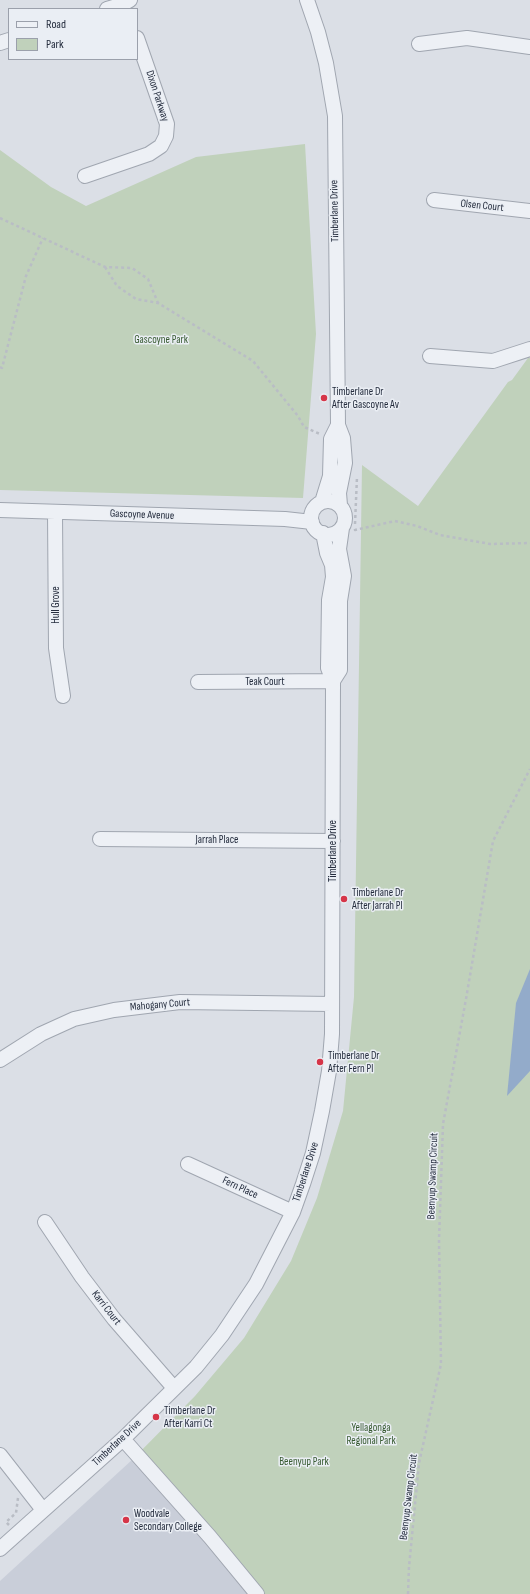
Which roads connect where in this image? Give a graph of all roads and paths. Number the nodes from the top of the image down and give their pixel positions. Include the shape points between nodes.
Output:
1 (307, 0) edge
2 (126, 4) edge
3 (112, 8) edge
4 (138, 41) edge
5 (419, 44) dead end
6 (530, 47) edge
7 (85, 176) dead end
8 (434, 200) dead end
9 (530, 211) edge
10 (0, 218) edge
11 (43, 238) junction
12 (105, 267) junction
13 (158, 303) junction
14 (530, 349) edge
15 (430, 356) dead end
16 (0, 367) edge
17 (338, 425) junction
18 (323, 435) dead end
19 (357, 473) dead end
20 (320, 503) junction
21 (340, 505) junction
22 (0, 510) edge
23 (55, 513) junction
24 (284, 519) junction
25 (312, 522) junction
26 (342, 528) junction
27 (323, 534) junction
28 (530, 543) edge
29 (333, 681) junction
30 (198, 682) dead end
31 (63, 696) dead end
32 (530, 769) edge
33 (100, 839) dead end
34 (333, 841) junction
35 (332, 1004) junction
36 (0, 1060) edge
37 (188, 1164) dead end
38 (292, 1212) junction
39 (45, 1222) dead end
40 (174, 1388) junction
41 (123, 1439) junction
42 (0, 1455) edge
43 (18, 1496) dead end
44 (42, 1510) junction
45 (17, 1533) junction
46 (0, 1549) edge
47 (257, 1594) edge
48 (408, 1594) edge

1 - 17 street, Timberlane Drive via 326,63 334,116
2 - 3 street
4 - 7 street, Dixon Parkway via 167,124 166,136 161,146 149,154
5 - 6 street via 466,38
8 - 9 street, Olsen Court
10 - 11 path
11 - 12 path
11 - 16 path via 26,276 2,368
12 - 13 path via 117,286 136,299
12 - 13 path via 132,268 148,279
13 - 18 path via 253,361 304,427
14 - 15 street via 492,361
17 - 20 street, Timberlane Drive via 331,439 330,476
17 - 21 street, Timberlane Drive via 343,438 346,463 339,492
19 - 28 path via 355,530 395,521 440,535 490,544
20 - 21 street via 332,501
20 - 24 street, Gascoyne Avenue
20 - 25 street via 312,513
21 - 26 street via 345,513
22 - 23 street, Gascoyne Avenue
23 - 24 street, Gascoyne Avenue
23 - 31 street, Hull Grove via 56,648
24 - 25 street, Gascoyne Avenue
25 - 27 street
26 - 27 street via 334,534
26 - 29 street, Timberlane Drive via 339,549 344,576 340,601 340,670
27 - 29 street, Timberlane Drive via 333,576 329,600 328,668
29 - 30 street, Teak Court
29 - 34 street, Timberlane Drive
32 - 48 path, Beenyup Swamp Circuit via 493,841 443,1124 440,1240 441,1364 419,1463
33 - 34 street, Jarrah Place
34 - 35 street, Timberlane Drive
35 - 36 street, Mahogany Court via 180,1002 114,1010 74,1019 41,1034
35 - 38 street, Timberlane Drive via 329,1071 322,1111 313,1153
37 - 38 street, Fern Place
38 - 40 street, Timberlane Drive via 269,1261 242,1307 222,1335
39 - 40 street, Karri Court via 114,1319
40 - 41 street, Timberlane Drive
41 - 44 street, Timberlane Drive
41 - 47 street
42 - 44 street
43 - 45 path via 16,1513 6,1522
44 - 45 street, Timberlane Drive
45 - 46 street, Timberlane Drive

